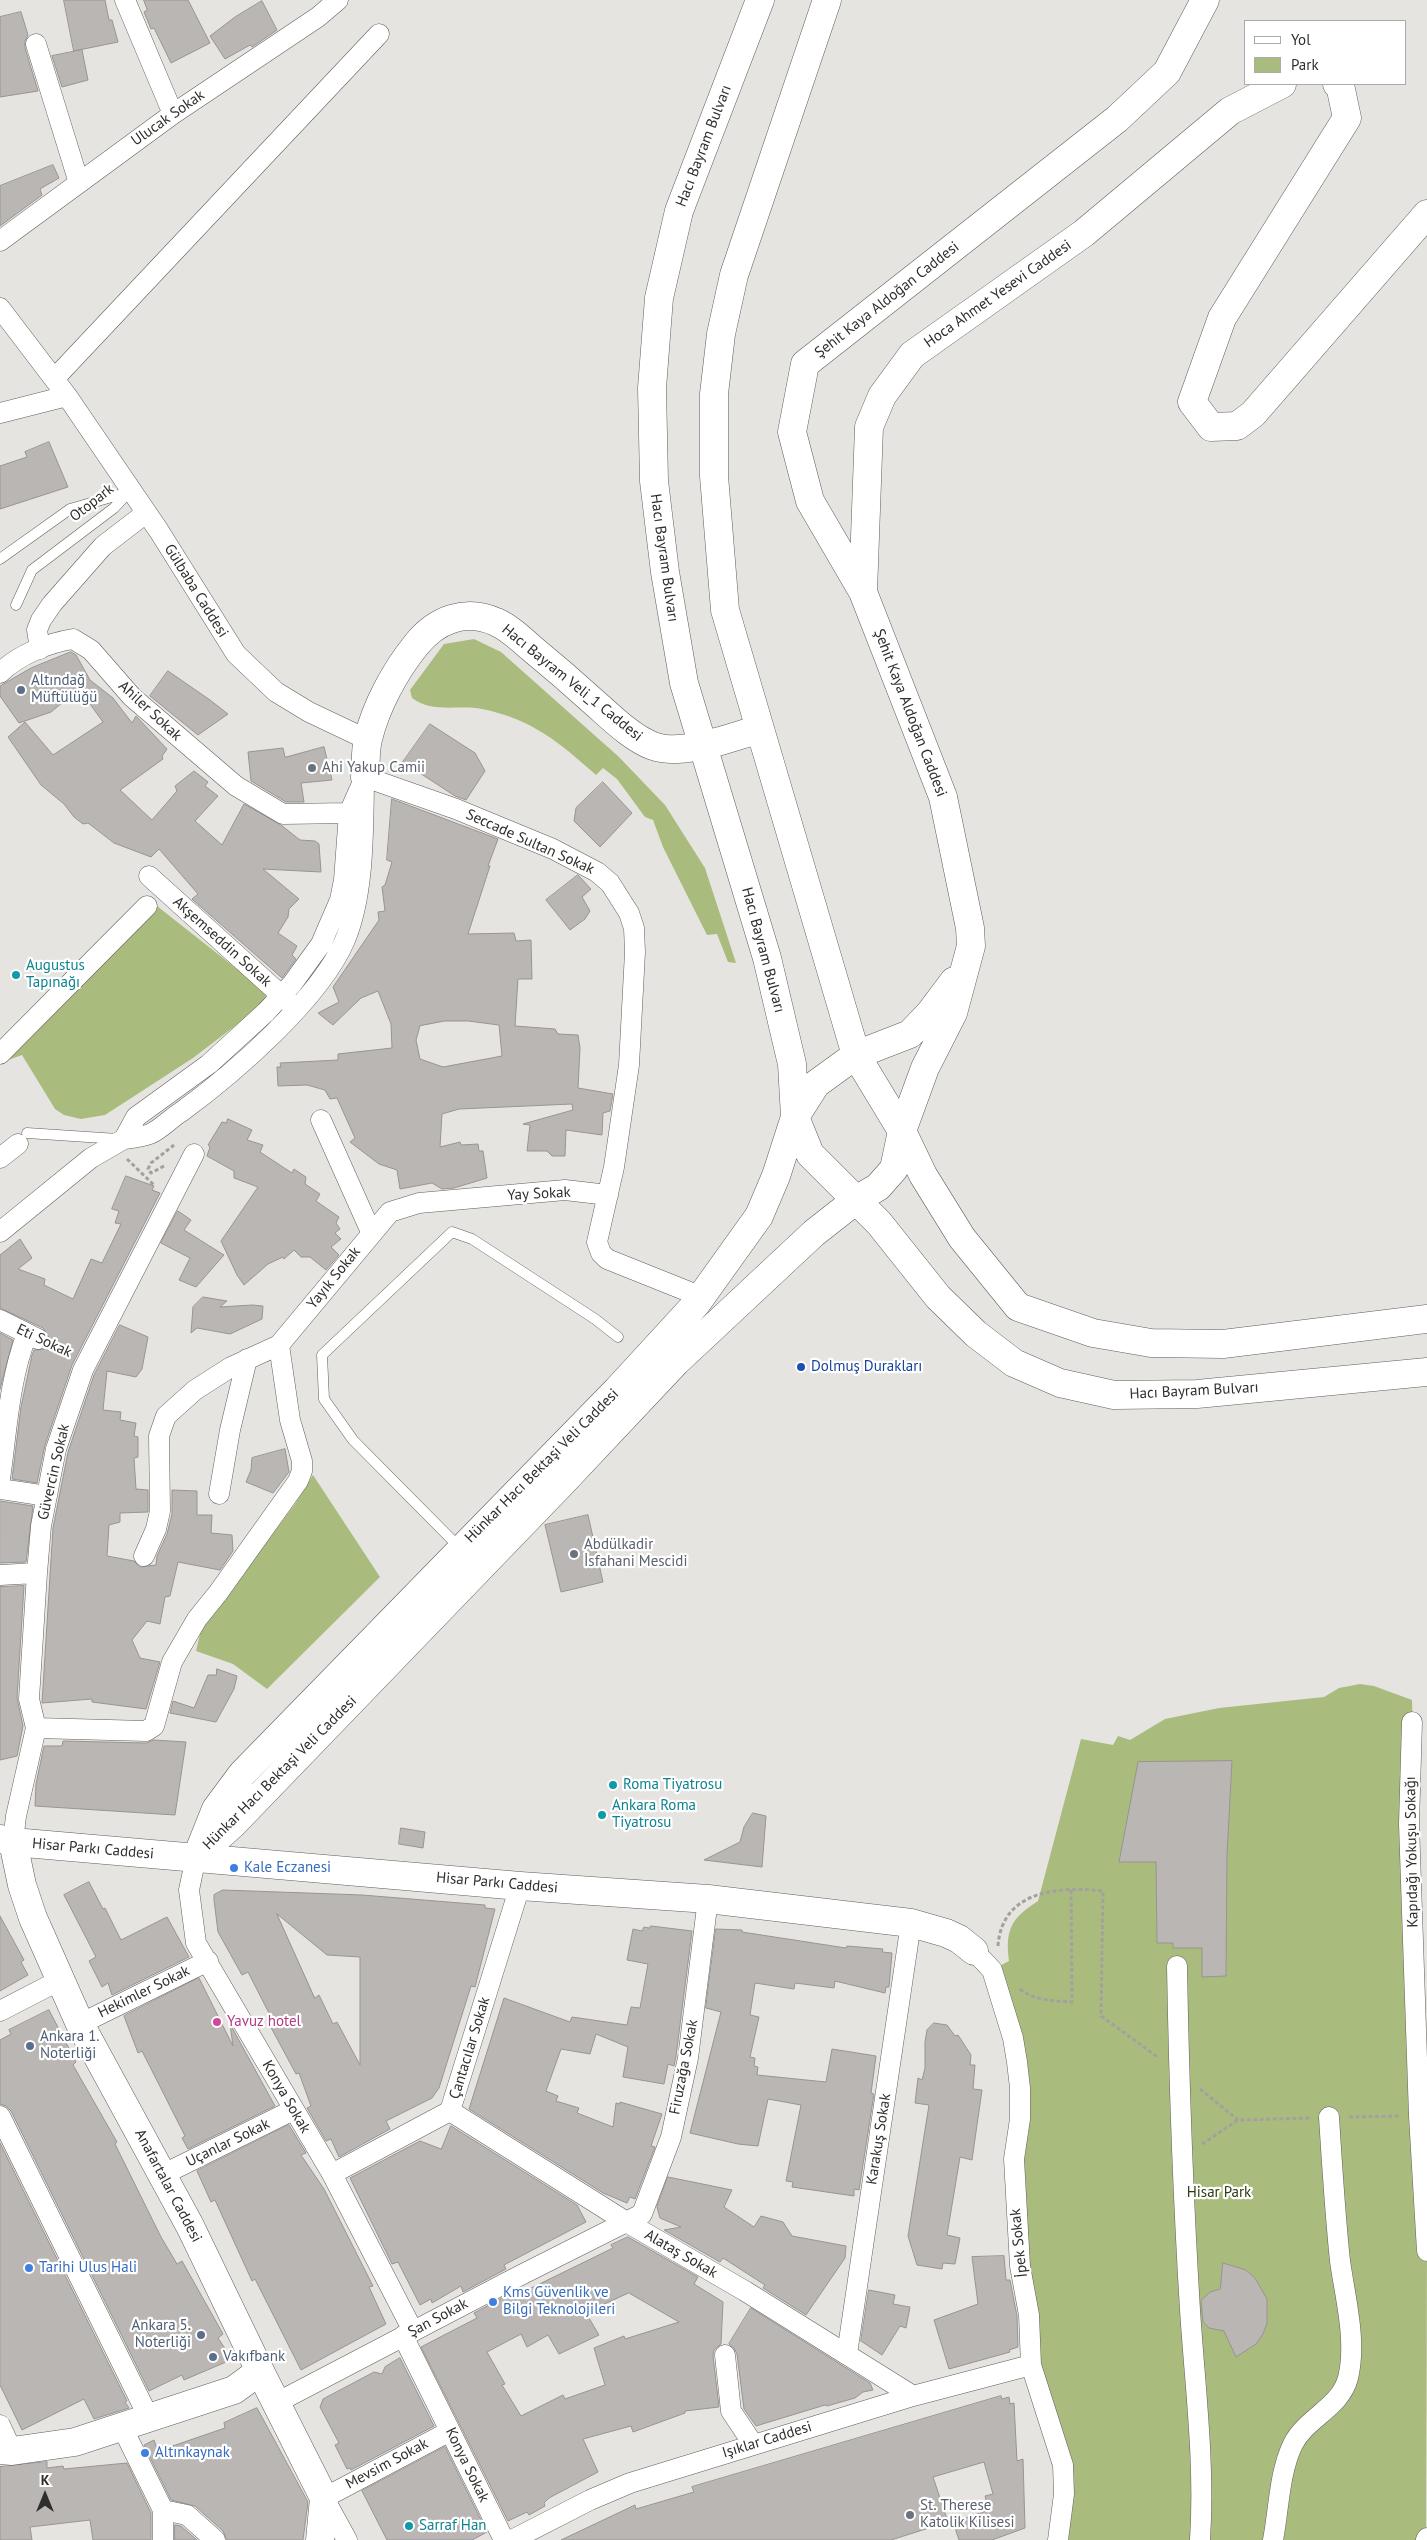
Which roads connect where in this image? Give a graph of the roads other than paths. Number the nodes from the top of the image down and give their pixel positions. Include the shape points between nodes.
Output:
1 (125, 0) edge
2 (338, 0) edge
3 (760, 0) edge
4 (827, 0) edge
5 (1205, 0) edge
6 (379, 34) dead end
7 (36, 44) dead end
8 (1280, 85) edge
9 (1338, 85) edge
10 (172, 114) junction
11 (79, 183) junction
12 (1427, 214) edge
13 (0, 241) edge
14 (0, 308) edge
15 (55, 378) junction
16 (67, 396) junction
17 (0, 413) edge
18 (130, 491) junction
19 (146, 513) junction
20 (0, 559) edge
21 (863, 592) junction
22 (16, 605) dead end
23 (40, 649) junction
24 (0, 673) edge
25 (760, 729) junction
26 (368, 740) junction
27 (703, 744) junction
28 (365, 776) junction
29 (349, 813) junction
30 (149, 876) dead end
31 (147, 906) dead end
32 (964, 966) junction
33 (289, 1002) junction
34 (0, 1054) edge
35 (856, 1055) junction
36 (795, 1117) junction
37 (321, 1120) dead end
38 (902, 1131) junction
39 (22, 1138) joint
40 (124, 1139) junction
41 (194, 1154) dead end
42 (0, 1158) edge
43 (608, 1194) junction
44 (856, 1200) junction
45 (390, 1212) joint
46 (0, 1232) edge
47 (371, 1232) junction
48 (702, 1296) junction
49 (1427, 1319) edge
50 (0, 1320) edge
51 (618, 1337) dead end
52 (279, 1345) junction
53 (247, 1359) junction
54 (1427, 1372) edge
55 (0, 1478) edge
56 (0, 1489) edge
57 (219, 1494) dead end
58 (47, 1496) junction
59 (144, 1556) dead end
60 (470, 1559) junction
61 (37, 1573) junction
62 (0, 1575) edge
63 (1412, 1722) dead end
64 (36, 1728) junction
65 (9, 1832) edge
66 (196, 1857) junction
67 (520, 1886) junction
68 (708, 1899) junction
69 (911, 1923) junction
70 (986, 1952) joint
71 (208, 1960) junction
72 (1176, 1966) dead end
73 (60, 1980) junction
74 (0, 2011) edge
75 (80, 2024) junction
76 (294, 2110) junction
77 (450, 2111) junction
78 (0, 2116) edge
79 (1329, 2117) dead end
80 (332, 2174) junction
81 (162, 2175) junction
82 (628, 2223) junction
83 (1427, 2251) edge
84 (408, 2334) junction
85 (846, 2354) junction
86 (725, 2355) dead end
87 (1031, 2365) junction
88 (260, 2371) junction
89 (913, 2396) junction
90 (276, 2403) junction
91 (149, 2418) junction
92 (0, 2425) edge
93 (122, 2427) junction
94 (450, 2431) junction
95 (753, 2444) junction
96 (6, 2450) edge
97 (324, 2498) junction
98 (163, 2510) junction
99 (1056, 2539) edge
100 (163, 2540) edge
101 (215, 2540) edge
102 (320, 2540) edge
103 (347, 2540) edge
104 (504, 2540) edge
105 (512, 2540) edge
106 (1200, 2540) edge
107 (1273, 2540) edge

1 - 10 street
2 - 10 street, Ulucak Sokak via 318,17
3 - 27 street, Hacı Bayram Bulvarı via 679,211 658,298 652,388 654,481 674,631 684,683
4 - 25 street via 734,275 721,334 714,394 714,476 725,610
5 - 21 street, Şehit Kaya Aldoğan Caddesi via 1168,72 1117,120 805,364 792,432 810,501
6 - 15 street
7 - 11 street
8 - 21 street, Hoca Ahmet Yesevi Caddesi via 1230,111 1084,233 912,355 882,396 869,427
9 - 12 street via 1347,118 1222,318 1203,368 1192,402 1211,427 1237,426 1253,414
10 - 11 street, Ulucak Sokak
11 - 13 street, Ulucak Sokak
14 - 15 street, Gülbaba Caddesi
15 - 16 street, Gülbaba Caddesi
16 - 17 street
16 - 18 street, Gülbaba Caddesi
18 - 19 street, Gülbaba Caddesi
18 - 20 lane, Otopark via 70,509
18 - 22 lane, Otopark via 114,508 32,570
19 - 23 street via 103,546 52,604 37,630
19 - 26 street, Gülbaba Caddesi via 236,654 276,692
21 - 32 street, Şehit Kaya Aldoğan Caddesi via 943,797 970,928 971,946
23 - 24 street, Ahiler Sokak via 8,664
23 - 29 street, Ahiler Sokak via 73,639 82,643 132,697 236,786 282,814
25 - 27 street, Hacı Bayram Veli_1 Caddesi
25 - 35 street
26 - 27 street, Hacı Bayram Veli_1 Caddesi via 383,698 409,653 441,621 457,616 496,622 519,637 615,721 654,747 676,750
26 - 28 street, Hacı Bayram Veli_1 Caddesi
27 - 36 street, Hacı Bayram Bulvarı via 768,958 792,1064
28 - 29 street, Hacı Bayram Veli_1 Caddesi
28 - 33 street, Hacı Bayram Veli_1 Caddesi via 360,876 348,931 314,991
28 - 43 street, Seccade Sultan Sokak via 552,849 597,872 610,883 625,905 634,928 632,1024 621,1126
29 - 33 street, Hacı Bayram Veli_1 Caddesi via 340,900 331,924
30 - 33 street, Akşemseddin Sokak
31 - 34 street
32 - 35 street via 930,1013 910,1034
32 - 38 street, Şehit Kaya Aldoğan Caddesi via 952,1013 925,1068
33 - 40 street, Hacı Bayram Veli_1 Caddesi via 277,1029 204,1095 151,1134
35 - 36 street via 816,1084
35 - 38 street
36 - 44 street, Hacı Bayram Bulvarı via 810,1154
36 - 48 street, Hünkar Hacı Bektaşi Veli Caddesi via 759,1216
37 - 47 street
38 - 44 street via 894,1169 878,1187
38 - 49 street via 923,1176 962,1238 1018,1307 1048,1318 1093,1333 1151,1343 1223,1344
39 - 40 lane, Hacı Bayram Veli_1 Caddesi
39 - 42 street, Hacı Bayram Veli_1 Caddesi
40 - 46 street via 91,1158
41 - 58 street, Güvercin Sokak via 88,1361 56,1449
43 - 45 street, Yay Sokak via 565,1190 419,1202
43 - 48 street via 597,1242 601,1253 620,1266
44 - 54 street, Hacı Bayram Bulvarı via 879,1223 938,1297 976,1334 1014,1363 1060,1383 1114,1395 1197,1394
44 - 60 street, Hünkar Hacı Bektaşi Veli Caddesi via 814,1233
45 - 47 street, Yayık Sokak
47 - 52 street, Yayık Sokak
48 - 60 street, Hünkar Hacı Bektaşi Veli Caddesi
50 - 55 street, Eti Sokak via 33,1337 18,1356
51 - 60 lane via 472,1239 452,1232 322,1355 324,1398 353,1440
52 - 53 street
52 - 64 street via 290,1420 302,1471 298,1481 197,1619 172,1662 154,1726 146,1730
53 - 57 street
53 - 59 street via 195,1390 166,1416 159,1436 160,1511
56 - 58 street
58 - 61 street, Güvercin Sokak
60 - 66 street, Hünkar Hacı Bektaşi Veli Caddesi via 233,1824
61 - 62 street
61 - 64 street, Güvercin Sokak via 29,1699
63 - 83 street, Kapıdağı Yokuşu Sokağı via 1409,1824
64 - 65 street, Güvercin Sokak
65 - 66 street, Hisar Parkı Caddesi
65 - 73 street, Anafartalar Caddesi via 22,1885
66 - 67 street, Hisar Parkı Caddesi
66 - 71 street, Konya Sokak via 189,1890 192,1923 196,1942
67 - 68 street, Hisar Parkı Caddesi
67 - 77 street, Çantacılar Sokak
68 - 69 street, Hisar Parkı Caddesi
68 - 82 street, Firuzağa Sokak via 688,2058 671,2137 646,2207 642,2214
69 - 70 street, Hisar Parkı Caddesi via 946,1933
69 - 85 street, Karakuş Sokak
70 - 87 street, İpek Sokak via 1013,2038 1017,2062 1020,2111 1014,2159 1015,2203 1020,2266 1029,2315
71 - 75 street, Hekimler Sokak
71 - 76 street, Konya Sokak
72 - 106 street via 1190,2311 1202,2460
73 - 74 street
73 - 75 street, Anafartalar Caddesi
75 - 81 street, Anafartalar Caddesi
76 - 80 street, Konya Sokak
76 - 81 street, Uçanlar Sokak
77 - 80 street, Çantacılar Sokak
77 - 82 street, Alataş Sokak
78 - 91 street
79 - 107 street via 1350,2364 1346,2383 1336,2400 1307,2426 1294,2443 1285,2470
80 - 84 street, Konya Sokak
81 - 88 street, Anafartalar Caddesi via 195,2234
82 - 84 street, Şan Sokak
82 - 85 street, Alataş Sokak
84 - 90 street, Şan Sokak
84 - 94 street, Konya Sokak
85 - 89 street, Alataş Sokak
86 - 95 street via 731,2410
87 - 89 street, Işıklar Caddesi
87 - 99 street, İpek Sokak via 1062,2465 1064,2494
88 - 90 street, Anafartalar Caddesi
88 - 91 street via 234,2390
89 - 95 street, Işıklar Caddesi
90 - 97 street, Anafartalar Caddesi
91 - 93 street
92 - 96 street
93 - 96 street via 75,2442
93 - 98 street
94 - 97 street, Mevsim Sokak
94 - 104 street, Konya Sokak
95 - 105 street, Işıklar Caddesi via 630,2483
97 - 102 street
97 - 103 street
98 - 100 street
98 - 101 street via 187,2515

